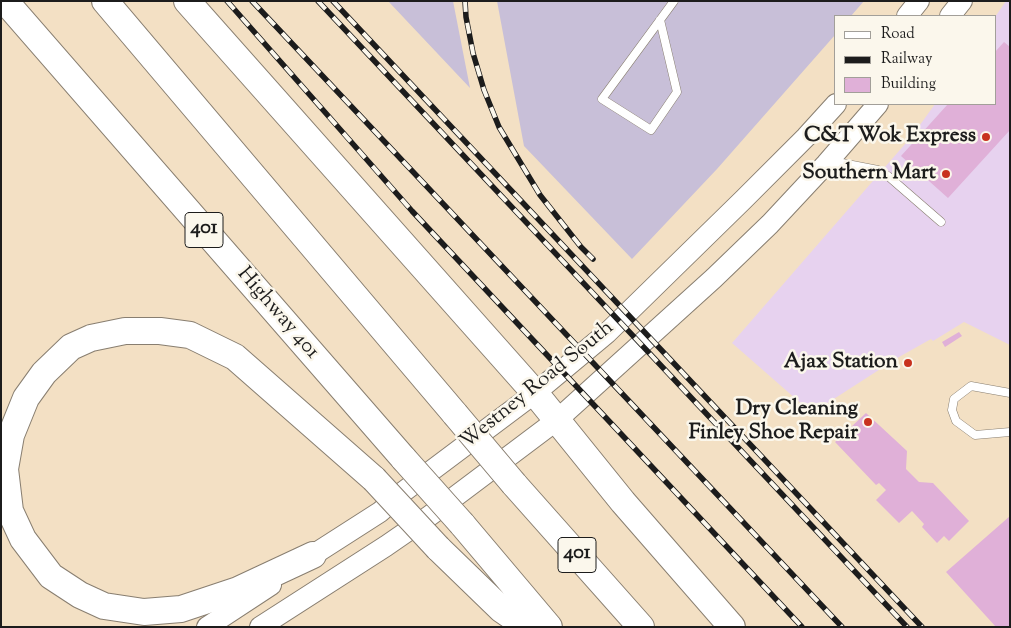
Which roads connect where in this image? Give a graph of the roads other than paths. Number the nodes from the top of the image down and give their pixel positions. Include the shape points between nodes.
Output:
1 (5, 1) edge
2 (104, 1) edge
3 (187, 1) edge
4 (674, 1) edge
5 (919, 1) edge
6 (962, 1) edge
7 (909, 15) edge
8 (951, 15) edge
9 (660, 20) junction
10 (835, 105) edge
11 (877, 105) edge
12 (826, 164) junction
13 (941, 222) dead end
14 (534, 393) junction
15 (1010, 393) edge
16 (557, 420) junction
17 (1010, 432) edge
18 (313, 555) junction
19 (207, 627) edge
20 (260, 627) edge
21 (527, 627) edge
22 (549, 627) edge
23 (641, 627) edge
24 (732, 627) edge

1 - 22 highway, Highway 401 / 401, bridge
2 - 23 highway, 401, bridge via 514,484
3 - 14 highway
4 - 9 lane
5 - 7 main road
6 - 8 main road
9 - 9 lane via 602,99 651,130 677,92
10 - 14 main road, Westney Road South via 607,333
11 - 12 main road, Westney Road South
12 - 13 lane via 842,163 878,170
12 - 16 main road, Westney Road South via 714,278
14 - 16 highway
14 - 18 main road, Westney Road South via 380,512
15 - 17 lane via 971,386 954,399 952,410 956,421 975,435
16 - 20 main road, Westney Road South via 407,532
16 - 24 highway via 623,502
18 - 19 main road, Westney Road South
18 - 21 highway, bridge via 238,590 181,609 144,612 104,606 80,596 51,576 23,539 10,511 5,469 11,435 26,398 44,372 71,347 91,338 126,331 160,330 190,335 234,357 374,479 501,609

